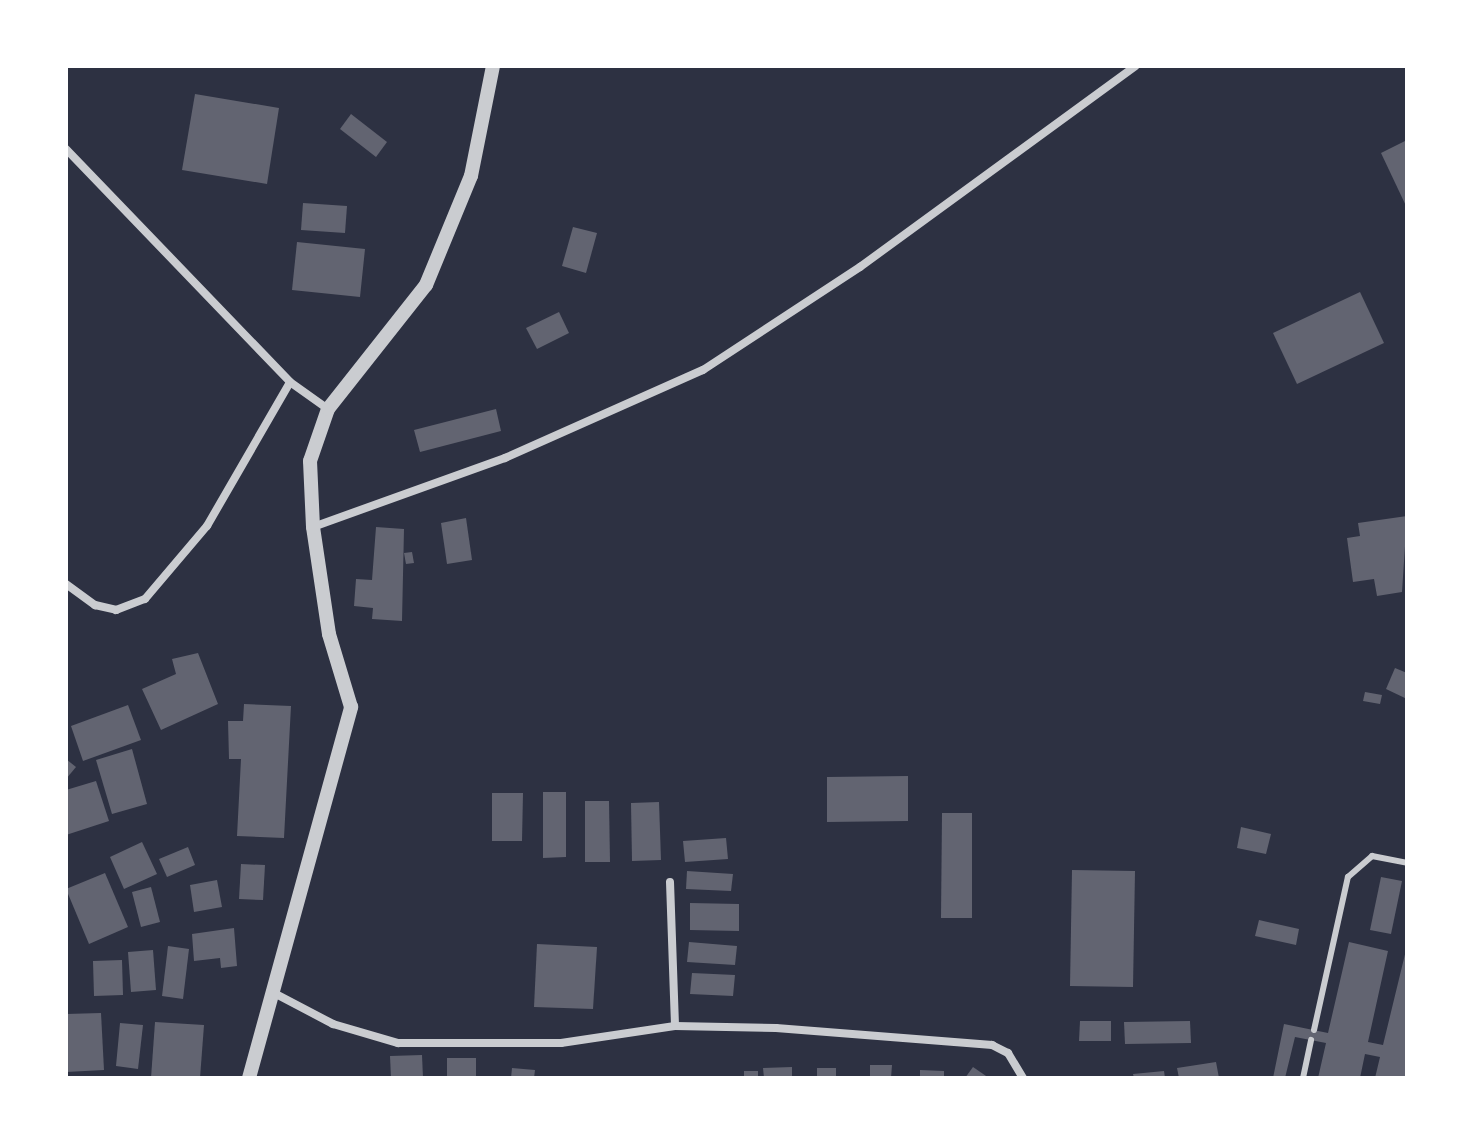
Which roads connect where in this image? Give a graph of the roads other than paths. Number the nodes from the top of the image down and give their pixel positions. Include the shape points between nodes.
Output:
1 (493, 66) edge
2 (1136, 66) edge
3 (66, 149) edge
4 (290, 382) junction
5 (328, 409) junction
6 (313, 527) junction
7 (66, 584) edge
8 (1407, 863) edge
9 (670, 882) dead end
10 (274, 993) junction
11 (675, 1026) junction
12 (1314, 1030) dead end
13 (1311, 1040) dead end
14 (249, 1078) edge
15 (1023, 1078) edge
16 (1303, 1078) edge

1 - 5 street via 471,176 426,285
2 - 6 street via 860,267 703,370 505,458
3 - 4 street
4 - 5 street
4 - 7 street via 207,526 145,599 116,610 95,605
5 - 6 street via 310,461
6 - 10 street via 329,634 351,707
8 - 12 lane via 1372,856 1348,877
9 - 11 street
10 - 11 street via 333,1024 398,1043 561,1043
10 - 14 street
11 - 15 street via 776,1028 992,1045 1008,1053
13 - 16 lane

